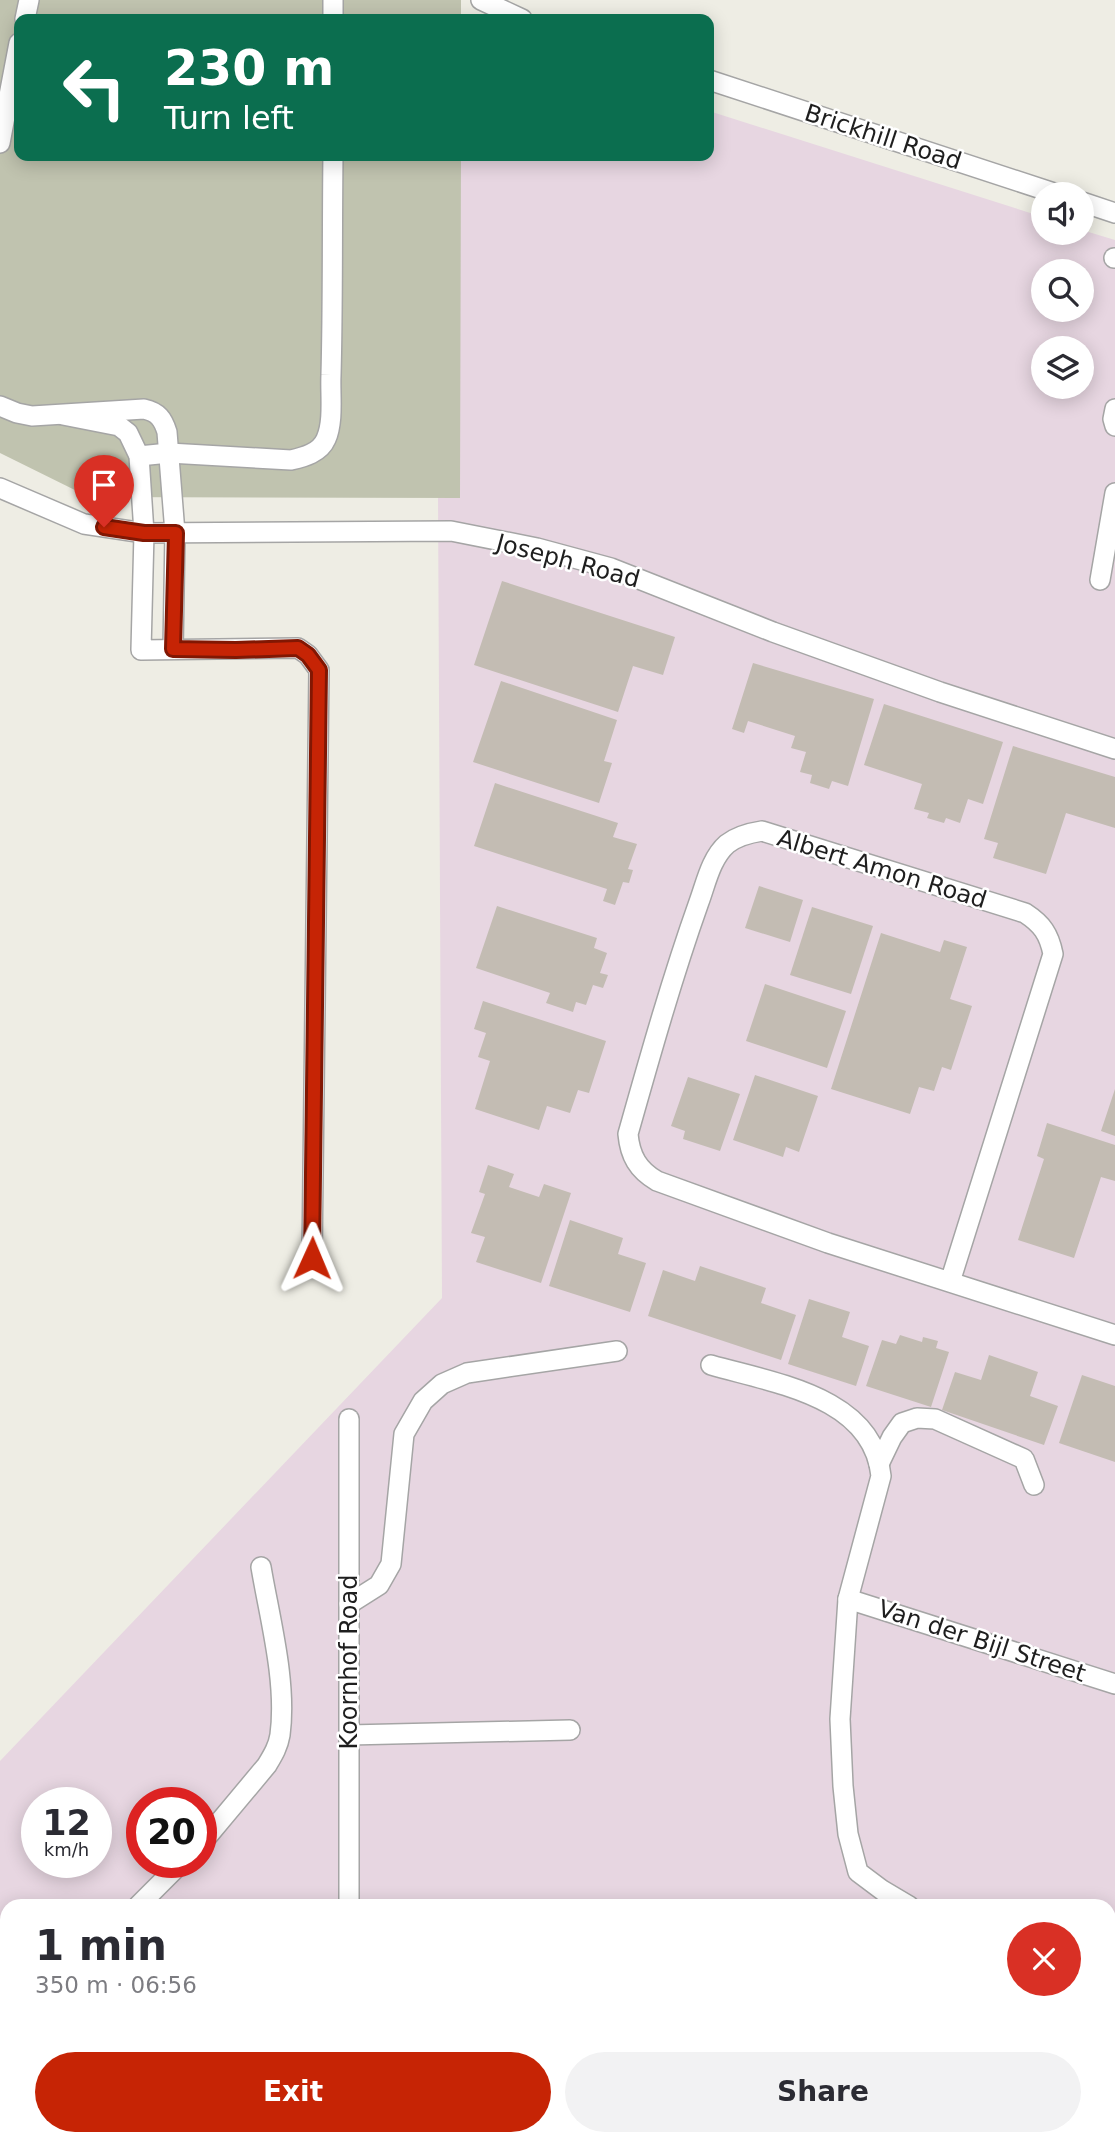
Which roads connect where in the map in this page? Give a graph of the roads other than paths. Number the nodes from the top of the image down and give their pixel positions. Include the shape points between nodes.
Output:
1 (481, 0) edge
2 (511, 14) edge
3 (14, 69) edge
4 (714, 82) edge
5 (0, 143) edge
6 (333, 161) edge
7 (1031, 185) edge
8 (1094, 206) edge
9 (1115, 213) edge
10 (0, 406) edge
11 (1115, 409) edge
12 (63, 415) junction
13 (1115, 426) edge
14 (169, 453) junction
15 (139, 456) junction
16 (0, 488) edge
17 (1115, 492) edge
18 (144, 533) junction
19 (176, 533) junction
20 (1100, 580) dead end
21 (173, 649) junction
22 (1115, 749) edge
23 (312, 1258) dead end
24 (950, 1282) junction
25 (1115, 1335) edge
26 (617, 1351) dead end
27 (711, 1365) dead end
28 (349, 1419) dead end
29 (879, 1464) junction
30 (1034, 1485) dead end
31 (261, 1567) dead end
32 (848, 1599) junction
33 (349, 1604) junction
34 (1115, 1684) edge
35 (570, 1730) dead end
36 (349, 1735) junction
37 (217, 1824) edge
38 (166, 1878) edge
39 (145, 1899) edge
40 (349, 1899) edge
41 (898, 1899) edge

1 - 2 street
3 - 5 street
4 - 7 street, Brickhill Road
6 - 14 street via 332,352 326,440 308,456 291,460
8 - 9 street
10 - 12 street via 32,416
11 - 13 street
12 - 14 street via 131,408 153,411 163,419
12 - 15 street via 119,426 128,433
14 - 15 street
14 - 19 street
15 - 18 street
16 - 18 street, Joseph Road via 83,524
17 - 20 street
18 - 19 street, Joseph Road
18 - 21 street via 141,650
19 - 21 street
19 - 22 street, Joseph Road via 451,531 537,548 611,568 940,692
21 - 23 street via 298,648 319,670
24 - 24 street, Albert Amon Road via 657,1181 644,1174 630,1149 628,1134 688,932 714,861 726,845 744,834 762,831 1025,913 1040,923 1050,938 1053,954
24 - 25 street, Albert Amon Road
26 - 33 street via 467,1373 443,1384 423,1401 404,1434 388,1573
27 - 29 street via 831,1403 871,1441
28 - 33 street, Koornhof Road
29 - 30 street via 902,1423 935,1419 1024,1459
29 - 32 street via 881,1476
31 - 37 street via 281,1688 280,1736 267,1765
32 - 34 street, Van der Bijl Street
32 - 41 street via 840,1719 850,1843 862,1877
33 - 36 street, Koornhof Road
35 - 36 street
36 - 40 street, Koornhof Road
38 - 39 street

